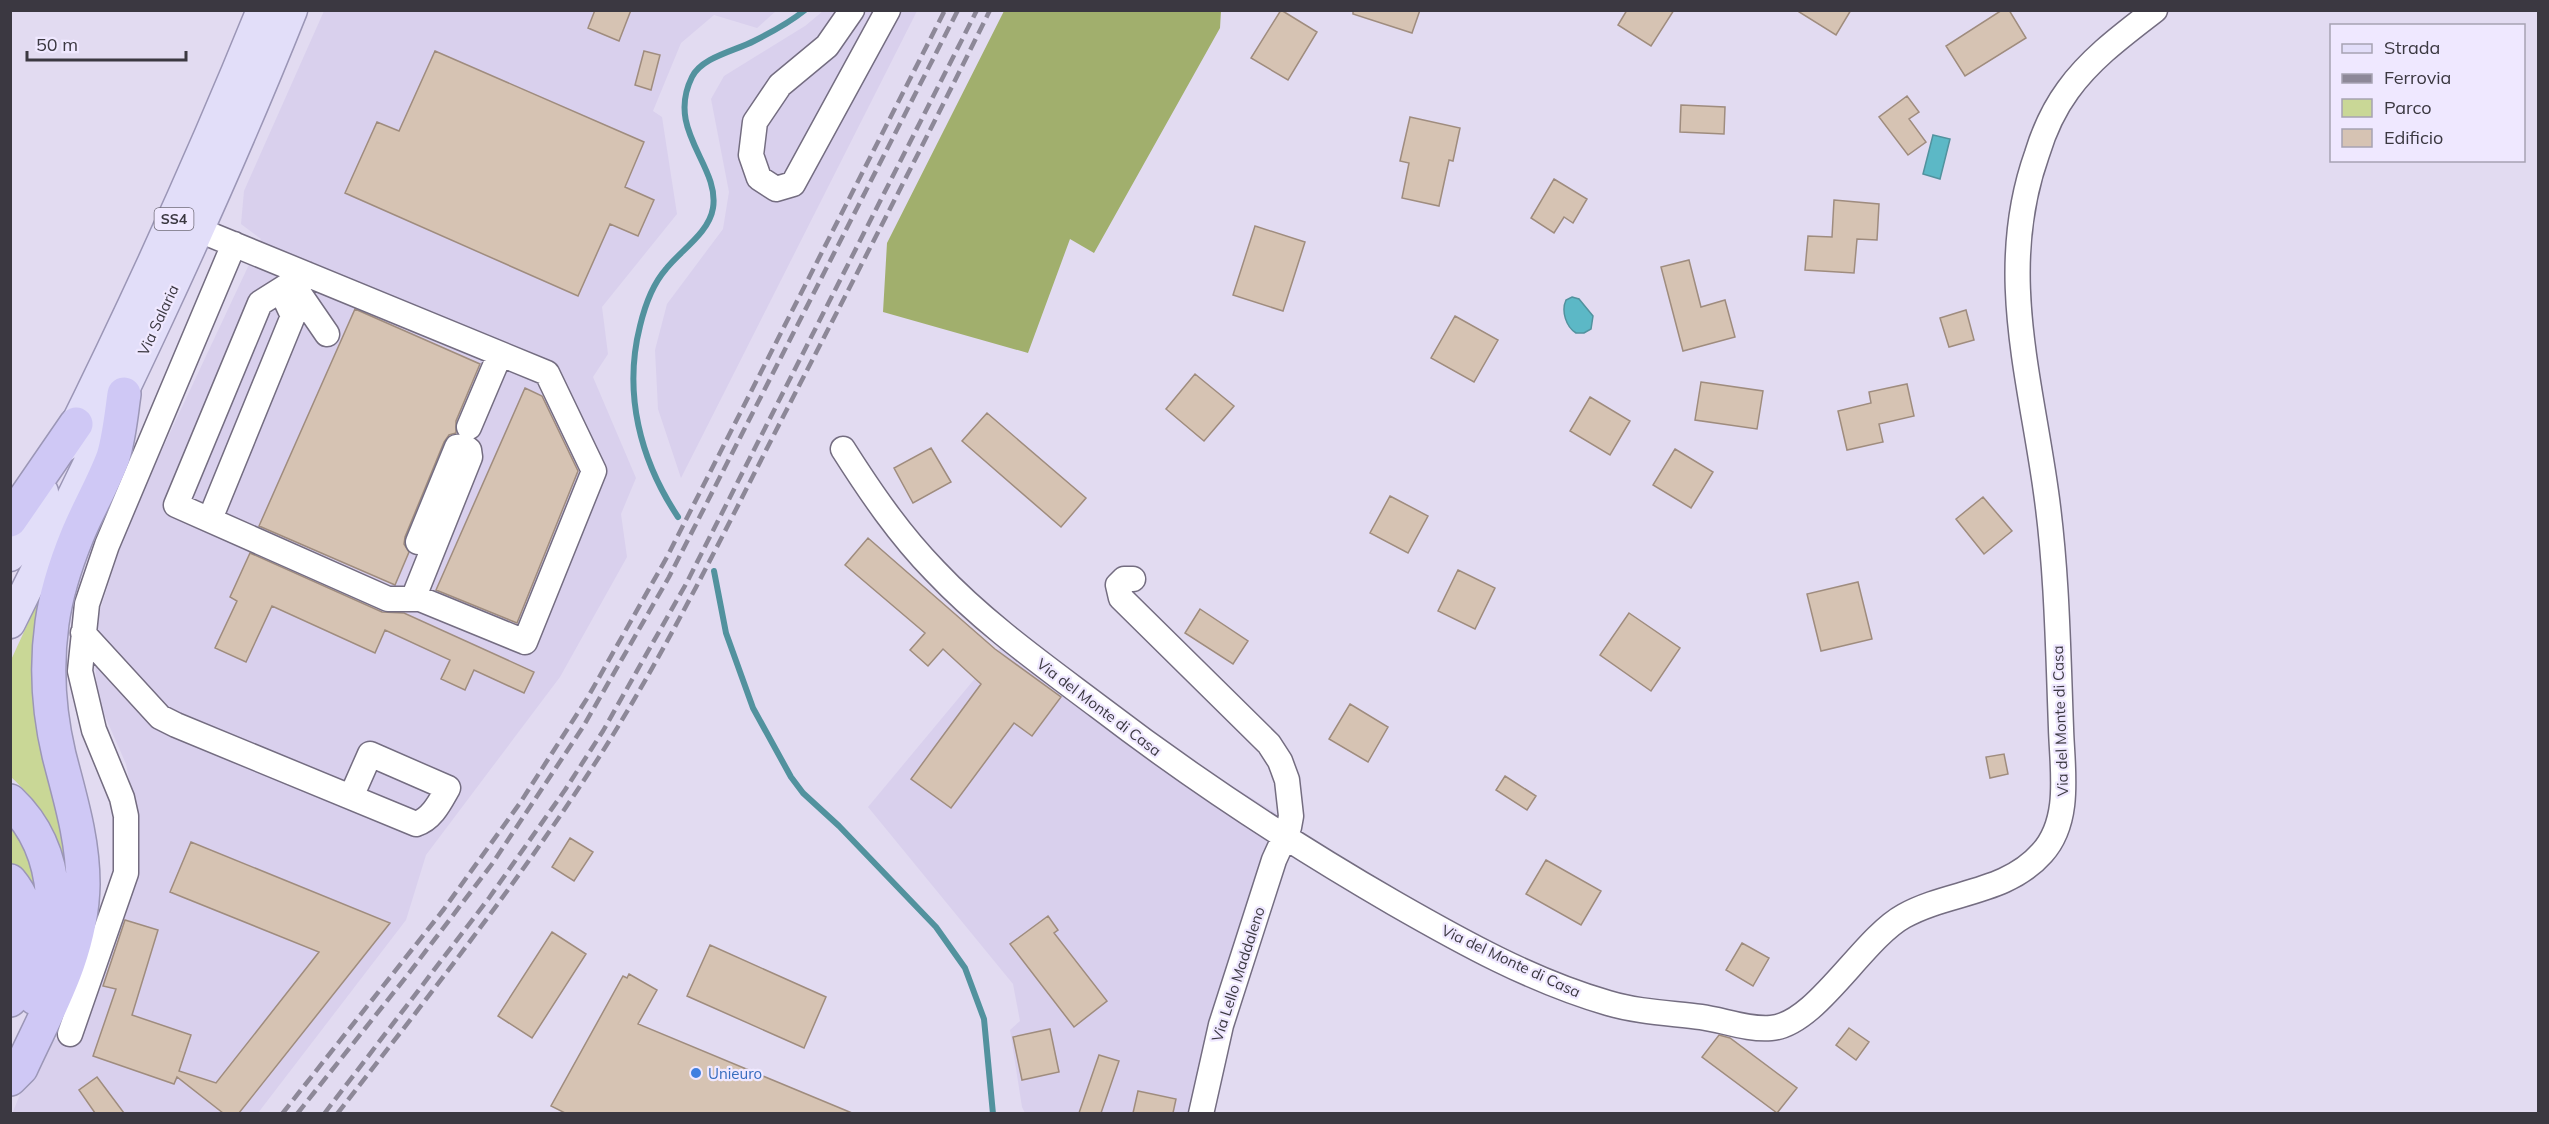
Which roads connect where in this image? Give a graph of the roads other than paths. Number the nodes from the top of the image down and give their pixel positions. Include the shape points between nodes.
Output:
1 (262, 10) edge
2 (292, 10) edge
3 (852, 10) edge
4 (888, 10) edge
5 (2155, 10) edge
6 (199, 230) junction
7 (234, 244) junction
8 (293, 282) junction
9 (327, 334) dead end
10 (500, 354) junction
11 (124, 394) junction
12 (76, 424) junction
13 (469, 427) dead end
14 (843, 449) dead end
15 (210, 519) junction
16 (10, 520) edge
17 (10, 556) edge
18 (1132, 579) dead end
19 (405, 599) junction
20 (10, 623) edge
21 (83, 633) junction
22 (351, 797) dead end
23 (10, 801) edge
24 (1284, 837) junction
25 (10, 880) edge
26 (10, 1000) edge
27 (70, 1034) dead end
28 (10, 1058) edge
29 (10, 1079) edge
30 (1201, 1113) edge

1 - 12 main road, Via Salaria / SS4 via 179,209
2 - 6 main road, Via Salaria / SS4
3 - 4 street via 827,46 780,85 755,122 752,155 759,178 776,189 793,184
5 - 24 street, Via del Monte di Casa via 2098,57 2064,97 2040,143 2022,210 2017,305 2051,533 2062,779 2057,829 2034,861 1994,885 1926,906 1899,919 1867,946 1807,1010 1770,1029 1649,1013 1564,988 1434,926
6 - 7 street
6 - 11 main road, Via Salaria / SS4
7 - 8 street
7 - 21 street via 96,572
8 - 9 street
8 - 10 street
8 - 15 street via 293,316
8 - 15 street via 260,303 176,505
10 - 13 street
10 - 19 street via 547,373 594,471 525,642 420,599
11 - 20 main road, Via Salaria / SS4
11 - 29 highway via 113,456 77,535 52,623 50,686 54,726 81,848 79,926 72,958 21,1068
12 - 16 highway
12 - 17 main road, Via Salaria / SS4
14 - 24 street, Via del Monte di Casa via 897,529 978,613 1156,751
15 - 19 street via 388,599
18 - 24 street, Via Lello Maddaleno via 1124,579 1118,585 1121,598 1275,752 1287,780 1291,806
19 - 19 street via 470,457 464,446 457,447 415,549
21 - 22 street via 160,717
21 - 27 street via 80,671 86,700 126,816 126,873
23 - 28 highway via 34,829 44,850 53,908 44,973
24 - 30 street, Via Lello Maddaleno via 1221,1025
25 - 26 highway via 21,896 29,930 24,967

